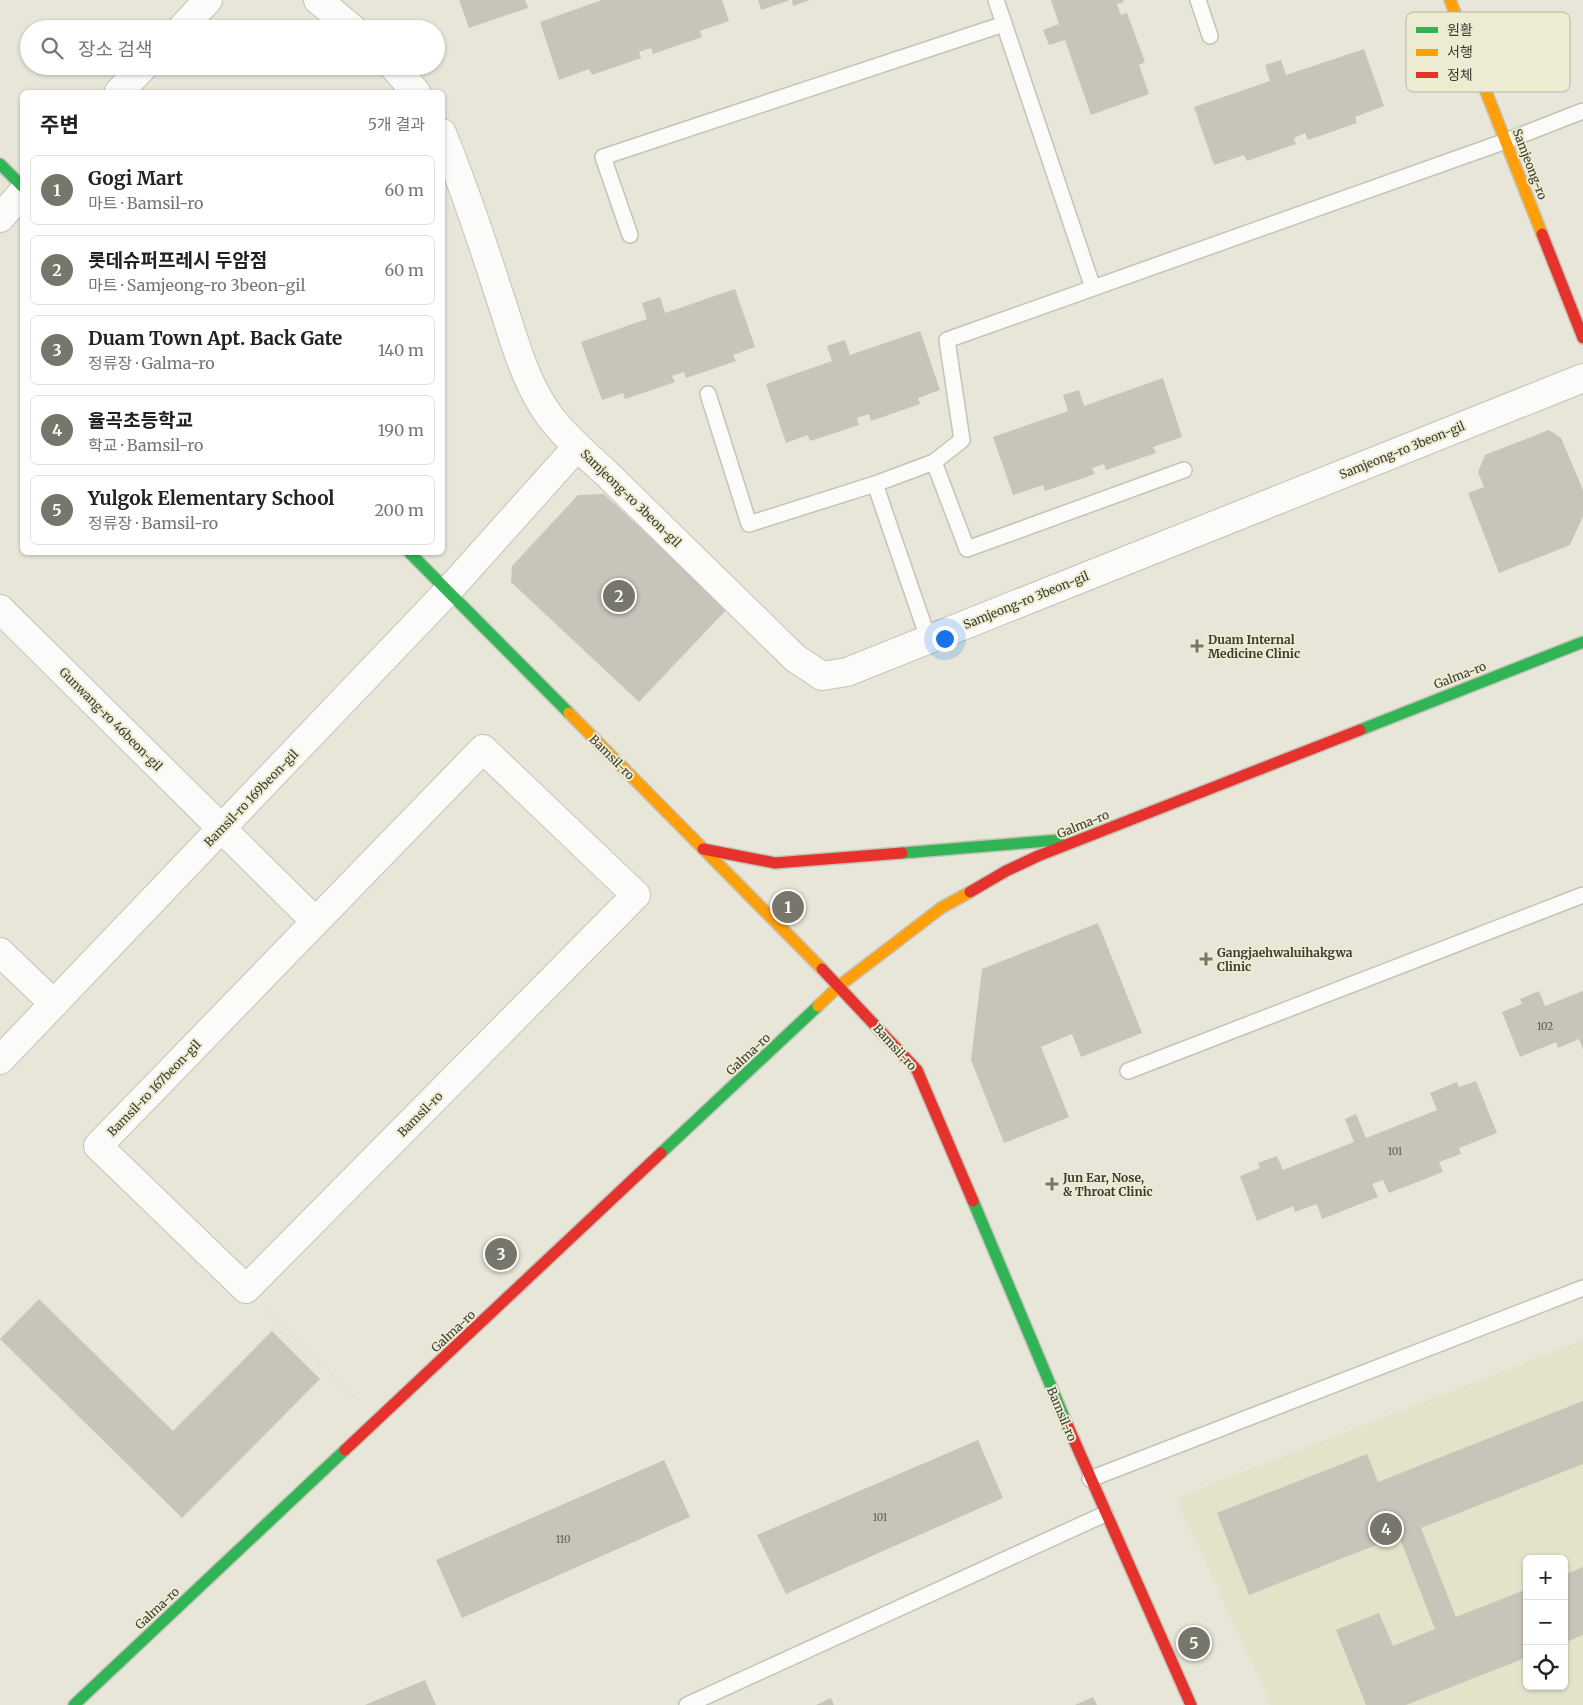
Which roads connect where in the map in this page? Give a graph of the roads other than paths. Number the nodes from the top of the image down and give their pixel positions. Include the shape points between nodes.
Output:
1 (208, 0) edge
2 (318, 0) edge
3 (996, 0) edge
4 (1198, 0) edge
5 (1450, 0) edge
6 (1455, 12) edge
7 (189, 20) edge
8 (342, 20) edge
9 (1004, 24) junction
10 (1210, 36) dead end
11 (135, 75) edge
12 (401, 75) edge
13 (121, 90) edge
14 (414, 90) edge
15 (1487, 92) edge
16 (1583, 111) edge
17 (445, 140) edge
18 (1506, 141) junction
19 (0, 164) edge
20 (20, 184) edge
21 (20, 195) edge
22 (0, 218) edge
23 (630, 236) dead end
24 (1093, 288) junction
25 (1583, 338) edge
26 (1583, 378) edge
27 (708, 394) dead end
28 (577, 447) junction
29 (934, 462) junction
30 (1184, 470) dead end
31 (875, 484) junction
32 (412, 555) edge
33 (448, 591) junction
34 (0, 609) edge
35 (928, 638) junction
36 (1583, 642) edge
37 (222, 829) junction
38 (1085, 837) junction
39 (703, 849) junction
40 (636, 895) joint
41 (1583, 895) edge
42 (315, 921) junction
43 (0, 952) edge
44 (839, 986) junction
45 (54, 1004) junction
46 (0, 1060) edge
47 (1128, 1071) dead end
48 (1583, 1288) edge
49 (246, 1289) joint
50 (1090, 1479) junction
51 (1105, 1514) junction
52 (74, 1705) edge
53 (687, 1705) edge
54 (1191, 1705) edge

1 - 7 street
2 - 8 street
3 - 9 lane
4 - 10 lane
5 - 6 street, Samjeong-ro
9 - 23 lane via 603,157
9 - 24 lane
11 - 13 street
12 - 14 street
15 - 18 street, Samjeong-ro
16 - 18 lane
17 - 28 street, Samjeong-ro 3beon-gil via 522,364 551,417
18 - 24 lane
18 - 25 street, Samjeong-ro
19 - 20 street
21 - 22 street
24 - 29 lane via 947,340 962,440
26 - 35 street, Samjeong-ro 3beon-gil
27 - 31 lane via 749,524
28 - 33 street, Bamsil-ro 169beon-gil
28 - 35 street, Samjeong-ro 3beon-gil via 795,658 822,676 847,672
29 - 30 lane via 968,549
29 - 31 lane
31 - 35 lane
32 - 33 street, Bamsil-ro
33 - 37 street, Bamsil-ro 169beon-gil
33 - 39 street, Bamsil-ro
34 - 37 street, Gunwang-ro 46beon-gil
36 - 38 street, Galma-ro
37 - 42 street, Gunwang-ro 46beon-gil
37 - 45 street, Bamsil-ro 169beon-gil
38 - 39 street via 775,863
38 - 44 street, Galma-ro via 1006,871 949,904
39 - 44 street, Bamsil-ro
40 - 42 street, Bamsil-ro 167beon-gil via 483,749
40 - 49 street, Bamsil-ro
41 - 47 lane
42 - 49 street, Bamsil-ro 167beon-gil via 98,1146
43 - 45 street
44 - 50 street, Bamsil-ro via 917,1070
44 - 52 street, Galma-ro
45 - 46 street, Bamsil-ro 169beon-gil
48 - 50 lane
50 - 51 street, Bamsil-ro
51 - 53 lane
51 - 54 street, Bamsil-ro

